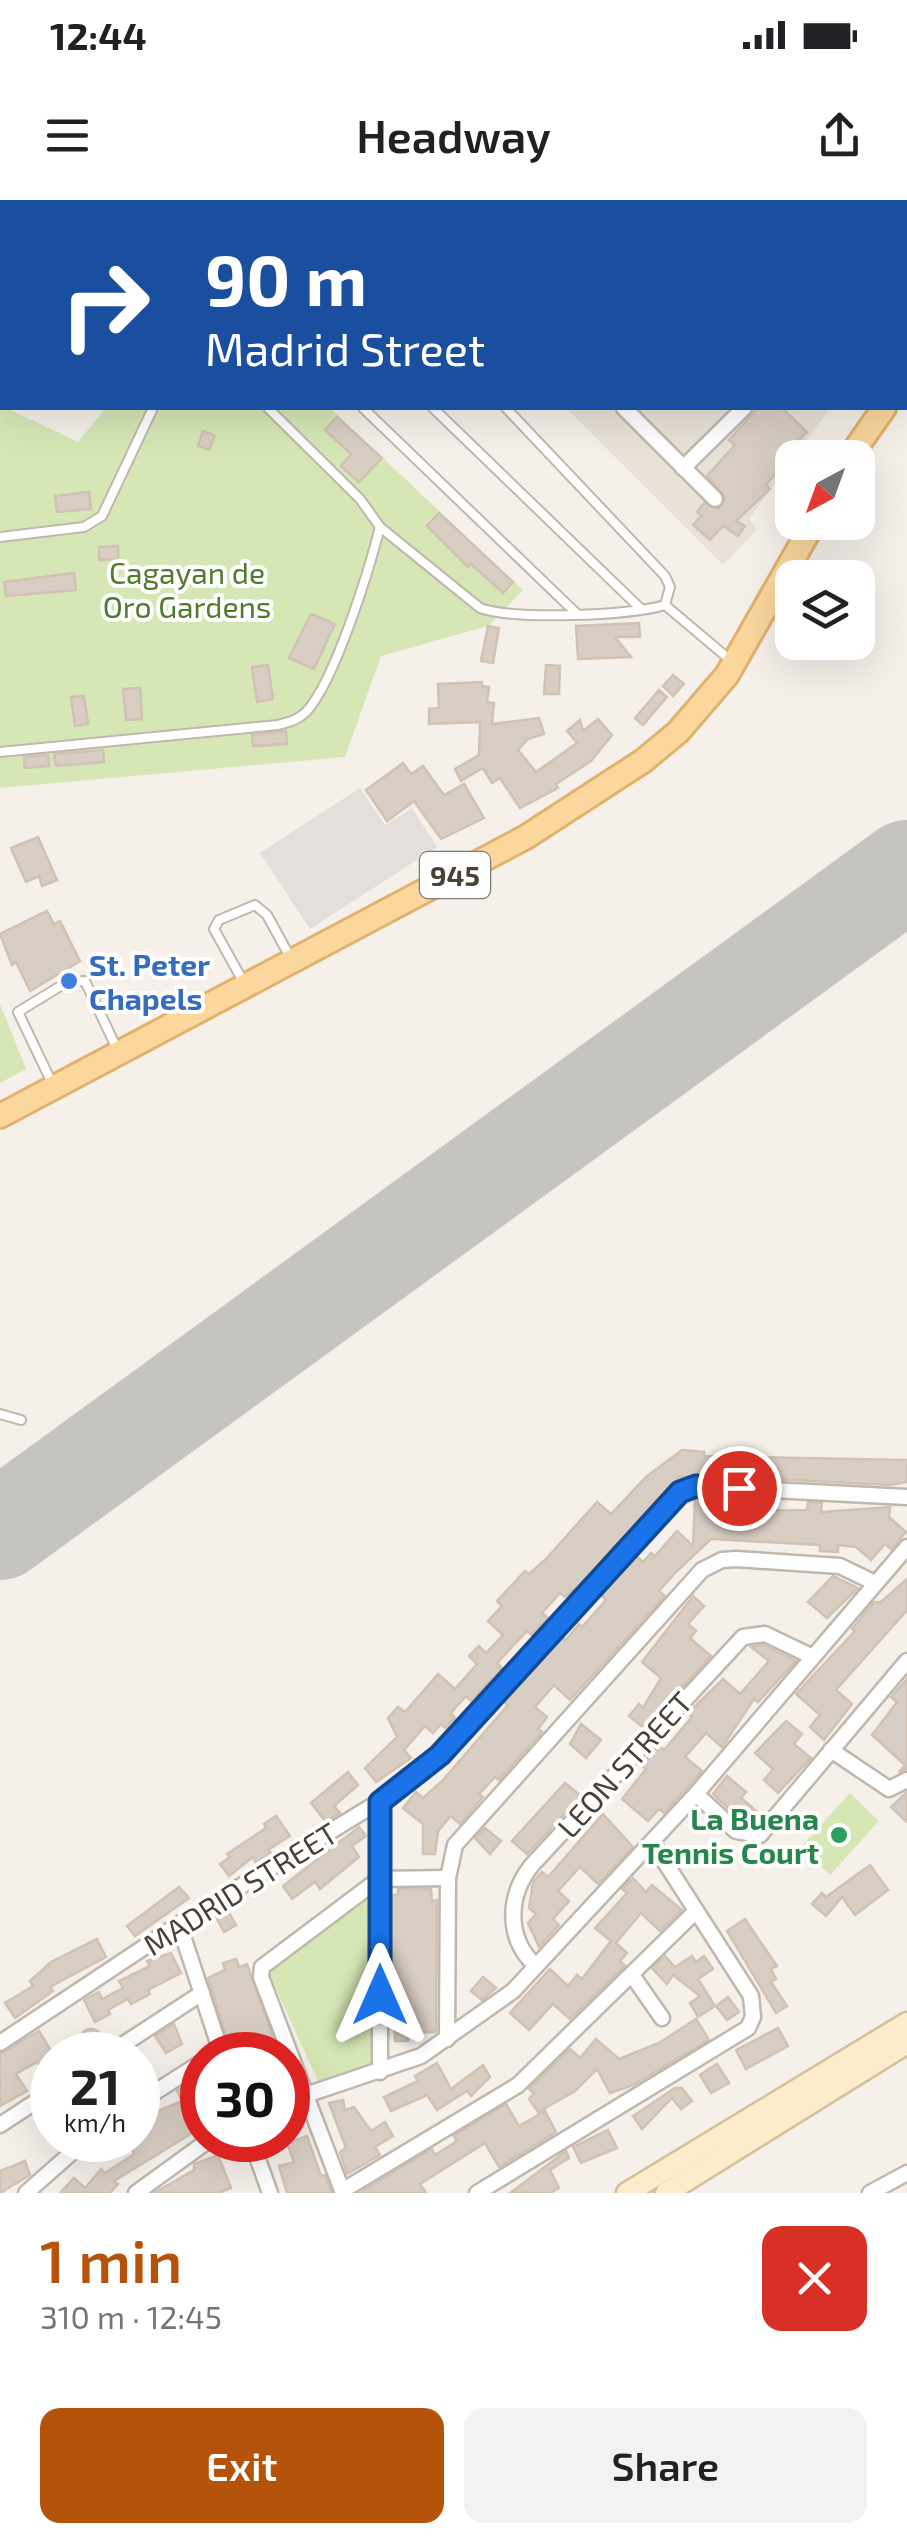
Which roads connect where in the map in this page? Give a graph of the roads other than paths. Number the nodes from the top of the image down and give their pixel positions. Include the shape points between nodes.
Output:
1 (152, 410) edge
2 (270, 410) edge
3 (366, 410) edge
4 (434, 410) edge
5 (508, 410) edge
6 (626, 410) edge
7 (742, 410) edge
8 (883, 410) edge
9 (862, 440) edge
10 (683, 468) junction
11 (714, 499) dead end
12 (380, 527) junction
13 (0, 537) edge
14 (804, 540) edge
15 (665, 605) junction
16 (641, 609) junction
17 (576, 612) junction
18 (734, 663) junction
19 (0, 752) edge
20 (292, 961) junction
21 (246, 986) junction
22 (118, 1053) junction
23 (54, 1087) junction
24 (0, 1116) edge
25 (0, 1414) edge
26 (21, 1420) dead end
27 (907, 1497) edge
28 (907, 1547) edge
29 (874, 1583) junction
30 (814, 1657) junction
31 (907, 1661) edge
32 (832, 1750) junction
33 (907, 1780) edge
34 (696, 1794) junction
35 (380, 1802) junction
36 (652, 1842) junction
37 (448, 1878) junction
38 (379, 1879) junction
39 (696, 1911) junction
40 (178, 1924) junction
41 (536, 1966) junction
42 (632, 1975) junction
43 (202, 1993) junction
44 (662, 2018) dead end
45 (907, 2023) edge
46 (142, 2032) edge
47 (213, 2032) edge
48 (282, 2032) edge
49 (446, 2040) junction
50 (0, 2043) edge
51 (907, 2043) edge
52 (380, 2072) junction
53 (310, 2092) edge
54 (30, 2105) edge
55 (310, 2106) edge
56 (0, 2125) edge
57 (180, 2161) edge
58 (61, 2162) edge
59 (259, 2162) edge
60 (907, 2172) edge
61 (342, 2192) edge
62 (26, 2193) edge
63 (136, 2193) edge
64 (270, 2193) edge
65 (478, 2193) edge
66 (627, 2193) edge
67 (666, 2193) edge
68 (870, 2193) edge

1 - 13 lane via 102,516 84,526
2 - 12 lane
3 - 17 lane
4 - 16 lane
5 - 15 lane via 666,576
6 - 10 street
7 - 10 street
8 - 9 main road
10 - 11 street
12 - 17 lane via 480,608 500,615
12 - 19 lane via 320,692 293,722
14 - 18 main road, 945
15 - 16 lane
15 - 18 lane
16 - 17 lane
18 - 20 main road, 945 via 704,704 642,761 526,837
20 - 21 main road, 945
20 - 21 lane via 255,905 219,920 214,929
21 - 22 main road, 945
22 - 23 main road, 945
22 - 23 lane via 85,981 67,982 18,1012
23 - 24 main road, 945
25 - 26 lane
27 - 35 street, MADRID STREET via 696,1486 680,1492 440,1755
28 - 29 street
29 - 30 street
29 - 37 street via 840,1566 736,1559 702,1570 461,1837
30 - 34 street
30 - 41 street, LEON STREET via 766,1634 743,1638 545,1851 521,1878 513,1904 516,1939
31 - 32 street
32 - 33 street via 890,1789
32 - 34 street via 760,1835 736,1831
34 - 36 street
35 - 38 street
35 - 40 street, MADRID STREET
36 - 39 street
36 - 41 street
37 - 38 street
37 - 49 street
38 - 48 street via 262,1967
38 - 52 street
39 - 42 street
39 - 65 street via 751,1996 748,2028
40 - 43 street
40 - 50 street, MADRID STREET
41 - 49 street
42 - 44 street
42 - 61 street via 518,2085
43 - 46 street
43 - 47 street
45 - 66 street
49 - 52 street
51 - 67 street
52 - 53 street
54 - 56 street
55 - 61 street
57 - 63 street
58 - 62 street
59 - 64 street
60 - 68 street

